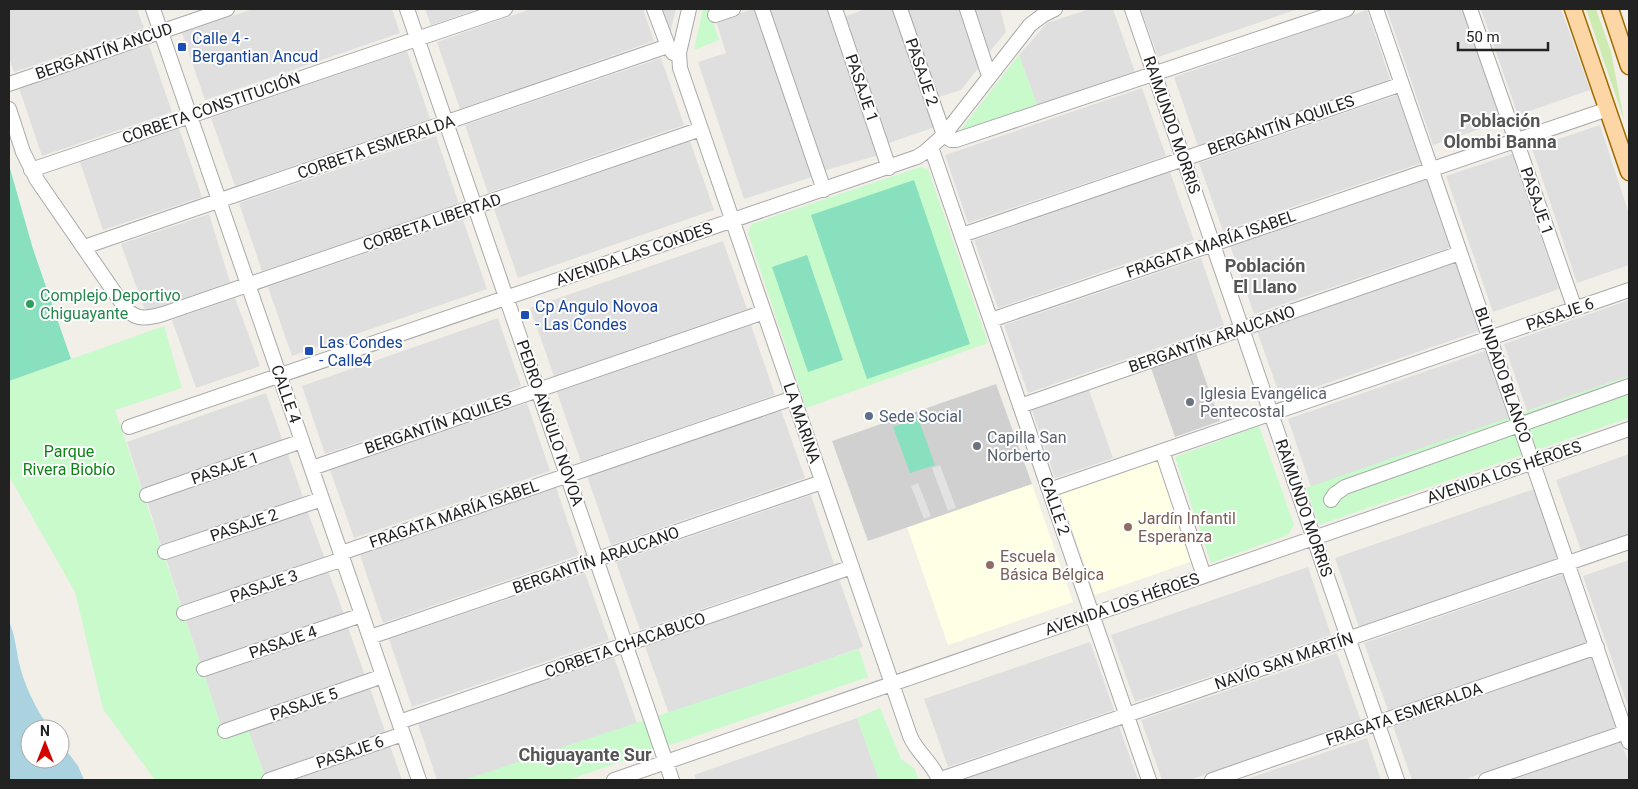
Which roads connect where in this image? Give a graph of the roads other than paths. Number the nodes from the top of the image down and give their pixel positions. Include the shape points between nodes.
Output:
1 (153, 9) edge
2 (227, 9) edge
3 (407, 9) edge
4 (505, 9) edge
5 (654, 9) edge
6 (689, 9) edge
7 (733, 9) edge
8 (762, 9) edge
9 (835, 9) edge
10 (900, 9) edge
11 (967, 9) edge
12 (1055, 9) edge
13 (1132, 9) edge
14 (1347, 9) edge
15 (1376, 9) edge
16 (1470, 9) edge
17 (1573, 9) edge
18 (1610, 9) edge
19 (715, 15) dead end
20 (161, 31) junction
21 (418, 39) junction
22 (668, 46) junction
23 (1626, 48) edge
24 (679, 59) junction
25 (1629, 66) edge
26 (1155, 74) junction
27 (989, 76) junction
28 (9, 84) edge
29 (1402, 84) junction
30 (9, 108) edge
31 (1608, 109) junction
32 (190, 116) junction
33 (446, 122) junction
34 (701, 130) junction
35 (944, 135) junction
36 (1516, 140) junction
37 (931, 147) junction
38 (1184, 159) junction
39 (889, 168) junction
40 (1431, 168) junction
41 (31, 170) junction
42 (1629, 172) edge
43 (824, 190) junction
44 (219, 200) junction
45 (476, 207) junction
46 (732, 221) junction
47 (962, 235) junction
48 (1213, 244) junction
49 (84, 247) junction
50 (1460, 253) junction
51 (248, 284) junction
52 (1629, 290) edge
53 (507, 298) junction
54 (1574, 309) junction
55 (764, 312) junction
56 (991, 320) junction
57 (1242, 328) junction
58 (1490, 338) junction
59 (280, 376) junction
60 (1629, 386) edge
61 (538, 390) junction
62 (793, 398) junction
63 (1020, 406) junction
64 (1271, 413) junction
65 (1520, 424) junction
66 (129, 427) dead end
67 (1629, 429) edge
68 (302, 441) junction
69 (1162, 451) junction
70 (1533, 462) junction
71 (312, 468) junction
72 (568, 476) junction
73 (822, 482) junction
74 (1049, 490) junction
75 (147, 495) dead end
76 (322, 499) junction
77 (1331, 500) dead end
78 (1314, 538) junction
79 (1629, 542) edge
80 (165, 552) dead end
81 (342, 556) junction
82 (596, 559) junction
83 (1568, 563) junction
84 (852, 567) junction
85 (1204, 576) junction
86 (184, 613) dead end
87 (362, 615) junction
88 (1092, 615) junction
89 (370, 637) junction
90 (1349, 639) junction
91 (626, 645) junction
92 (1597, 648) junction
93 (204, 669) dead end
94 (383, 676) junction
95 (892, 684) junction
96 (1127, 715) junction
97 (1378, 723) junction
98 (401, 728) junction
99 (225, 731) dead end
100 (1628, 735) edge
101 (666, 762) junction
102 (269, 780) edge
103 (419, 780) edge
104 (614, 780) edge
105 (672, 780) edge
106 (939, 780) edge
107 (1149, 780) edge
108 (1212, 780) edge
109 (1397, 780) edge
110 (1486, 780) edge

1 - 20 street, CALLE 4
2 - 20 street, BERGANTÍN ANCUD
3 - 21 street, PEDRO ANGULO NOVOA
4 - 21 street, CORBETA CONSTITUCIÓN
5 - 22 street, LA MARINA
6 - 24 street, LA MARINA
7 - 19 street
8 - 43 street
9 - 39 street, PASAJE 1
10 - 35 street, PASAJE 2
11 - 27 street
12 - 27 street, AVENIDA LAS CONDES via 1036,19
13 - 26 street, RAIMUNDO MORRIS
14 - 26 street
15 - 29 street, BLINDADO BLANCO
16 - 36 street, PASAJE 1
17 - 31 main road
18 - 23 main road
20 - 28 street, BERGANTÍN ANCUD
20 - 32 street, CALLE 4
21 - 32 street, CORBETA CONSTITUCIÓN
21 - 33 street, PEDRO ANGULO NOVOA
22 - 24 street, LA MARINA
22 - 33 street, CORBETA ESMERALDA
23 - 25 main road
24 - 34 street, LA MARINA
26 - 35 street via 961,139 951,140
26 - 38 street, RAIMUNDO MORRIS
27 - 35 street, AVENIDA LAS CONDES
29 - 38 street, BERGANTÍN AQUILES
29 - 40 street, BLINDADO BLANCO
30 - 41 street, CORBETA LIBERTAD
31 - 36 street
31 - 42 main road
32 - 41 street, CORBETA CONSTITUCIÓN
32 - 44 street, CALLE 4
33 - 44 street, CORBETA ESMERALDA
33 - 45 street, PEDRO ANGULO NOVOA
34 - 45 street, CORBETA LIBERTAD
34 - 46 street, LA MARINA
35 - 37 street, AVENIDA LAS CONDES
36 - 40 street
36 - 54 street, PASAJE 1
37 - 39 street, AVENIDA LAS CONDES via 917,157
37 - 47 street, CALLE 2
38 - 47 street, BERGANTÍN AQUILES
38 - 48 street, RAIMUNDO MORRIS
39 - 43 street, AVENIDA LAS CONDES
40 - 48 street, FRAGATA MARÍA ISABEL
40 - 50 street, BLINDADO BLANCO
41 - 49 street, CORBETA LIBERTAD
43 - 46 street, AVENIDA LAS CONDES
44 - 49 street, CORBETA ESMERALDA
44 - 51 street, CALLE 4
45 - 51 street, CORBETA LIBERTAD
45 - 53 street, PEDRO ANGULO NOVOA
46 - 53 street, AVENIDA LAS CONDES
46 - 55 street, LA MARINA
47 - 56 street, CALLE 2
48 - 56 street, FRAGATA MARÍA ISABEL
48 - 57 street, RAIMUNDO MORRIS
49 - 51 street, CORBETA LIBERTAD via 129,312 142,318 163,314
50 - 57 street, BERGANTÍN ARAUCANO
50 - 58 street, BLINDADO BLANCO
51 - 59 street, CALLE 4
52 - 54 street, PASAJE 6
53 - 59 street, AVENIDA LAS CONDES
53 - 61 street, PEDRO ANGULO NOVOA
54 - 58 street, PASAJE 6
55 - 61 street, BERGANTÍN AQUILES
55 - 62 street, LA MARINA
56 - 63 street, CALLE 2
57 - 63 street, BERGANTÍN ARAUCANO
57 - 64 street, RAIMUNDO MORRIS
58 - 64 street
58 - 65 street, BLINDADO BLANCO
59 - 66 street, AVENIDA LAS CONDES
59 - 68 street, CALLE 4
60 - 65 street
61 - 71 street, BERGANTÍN AQUILES
61 - 72 street, PEDRO ANGULO NOVOA
62 - 72 street, FRAGATA MARÍA ISABEL
62 - 73 street, LA MARINA
63 - 74 street, CALLE 2
64 - 69 street
64 - 78 street, RAIMUNDO MORRIS
65 - 70 street, BLINDADO BLANCO
65 - 77 street via 1345,487
67 - 70 street, AVENIDA LOS HÉROES
68 - 71 street, CALLE 4
68 - 75 street, PASAJE 1
69 - 74 street
69 - 85 street
70 - 78 street, AVENIDA LOS HÉROES
70 - 83 street, BLINDADO BLANCO
71 - 76 street, CALLE 4
72 - 81 street, FRAGATA MARÍA ISABEL
72 - 82 street, PEDRO ANGULO NOVOA
73 - 82 street, BERGANTÍN ARAUCANO
73 - 84 street, LA MARINA
74 - 88 street, CALLE 2
76 - 80 street, PASAJE 2
76 - 81 street, CALLE 4
78 - 85 street, AVENIDA LOS HÉROES
78 - 90 street, RAIMUNDO MORRIS
79 - 83 street, NAVÍO SAN MARTÍN
81 - 86 street, PASAJE 3
81 - 87 street, CALLE 4
82 - 89 street, BERGANTÍN ARAUCANO
82 - 91 street, PEDRO ANGULO NOVOA
83 - 90 street, NAVÍO SAN MARTÍN
83 - 92 street, BLINDADO BLANCO
84 - 91 street, CORBETA CHACABUCO
84 - 95 street, LA MARINA
85 - 88 street, AVENIDA LOS HÉROES
87 - 89 street, CALLE 4
87 - 93 street, PASAJE 4
88 - 95 street, AVENIDA LOS HÉROES
88 - 96 street, CALLE 2
89 - 94 street, CALLE 4
90 - 96 street, NAVÍO SAN MARTÍN
90 - 97 street, RAIMUNDO MORRIS
91 - 98 street, CORBETA CHACABUCO
91 - 101 street, PEDRO ANGULO NOVOA
92 - 97 street, FRAGATA ESMERALDA
92 - 100 street, BLINDADO BLANCO
94 - 98 street, CALLE 4
94 - 99 street, PASAJE 5
95 - 101 street, AVENIDA LOS HÉROES
95 - 106 street, LA MARINA via 913,742 932,765
96 - 106 street, NAVÍO SAN MARTÍN
96 - 107 street, CALLE 2
97 - 108 street, FRAGATA ESMERALDA
97 - 109 street, RAIMUNDO MORRIS
98 - 102 street, PASAJE 6
98 - 103 street, CALLE 4
100 - 110 street
101 - 104 street, AVENIDA LOS HÉROES
101 - 105 street, PEDRO ANGULO NOVOA

